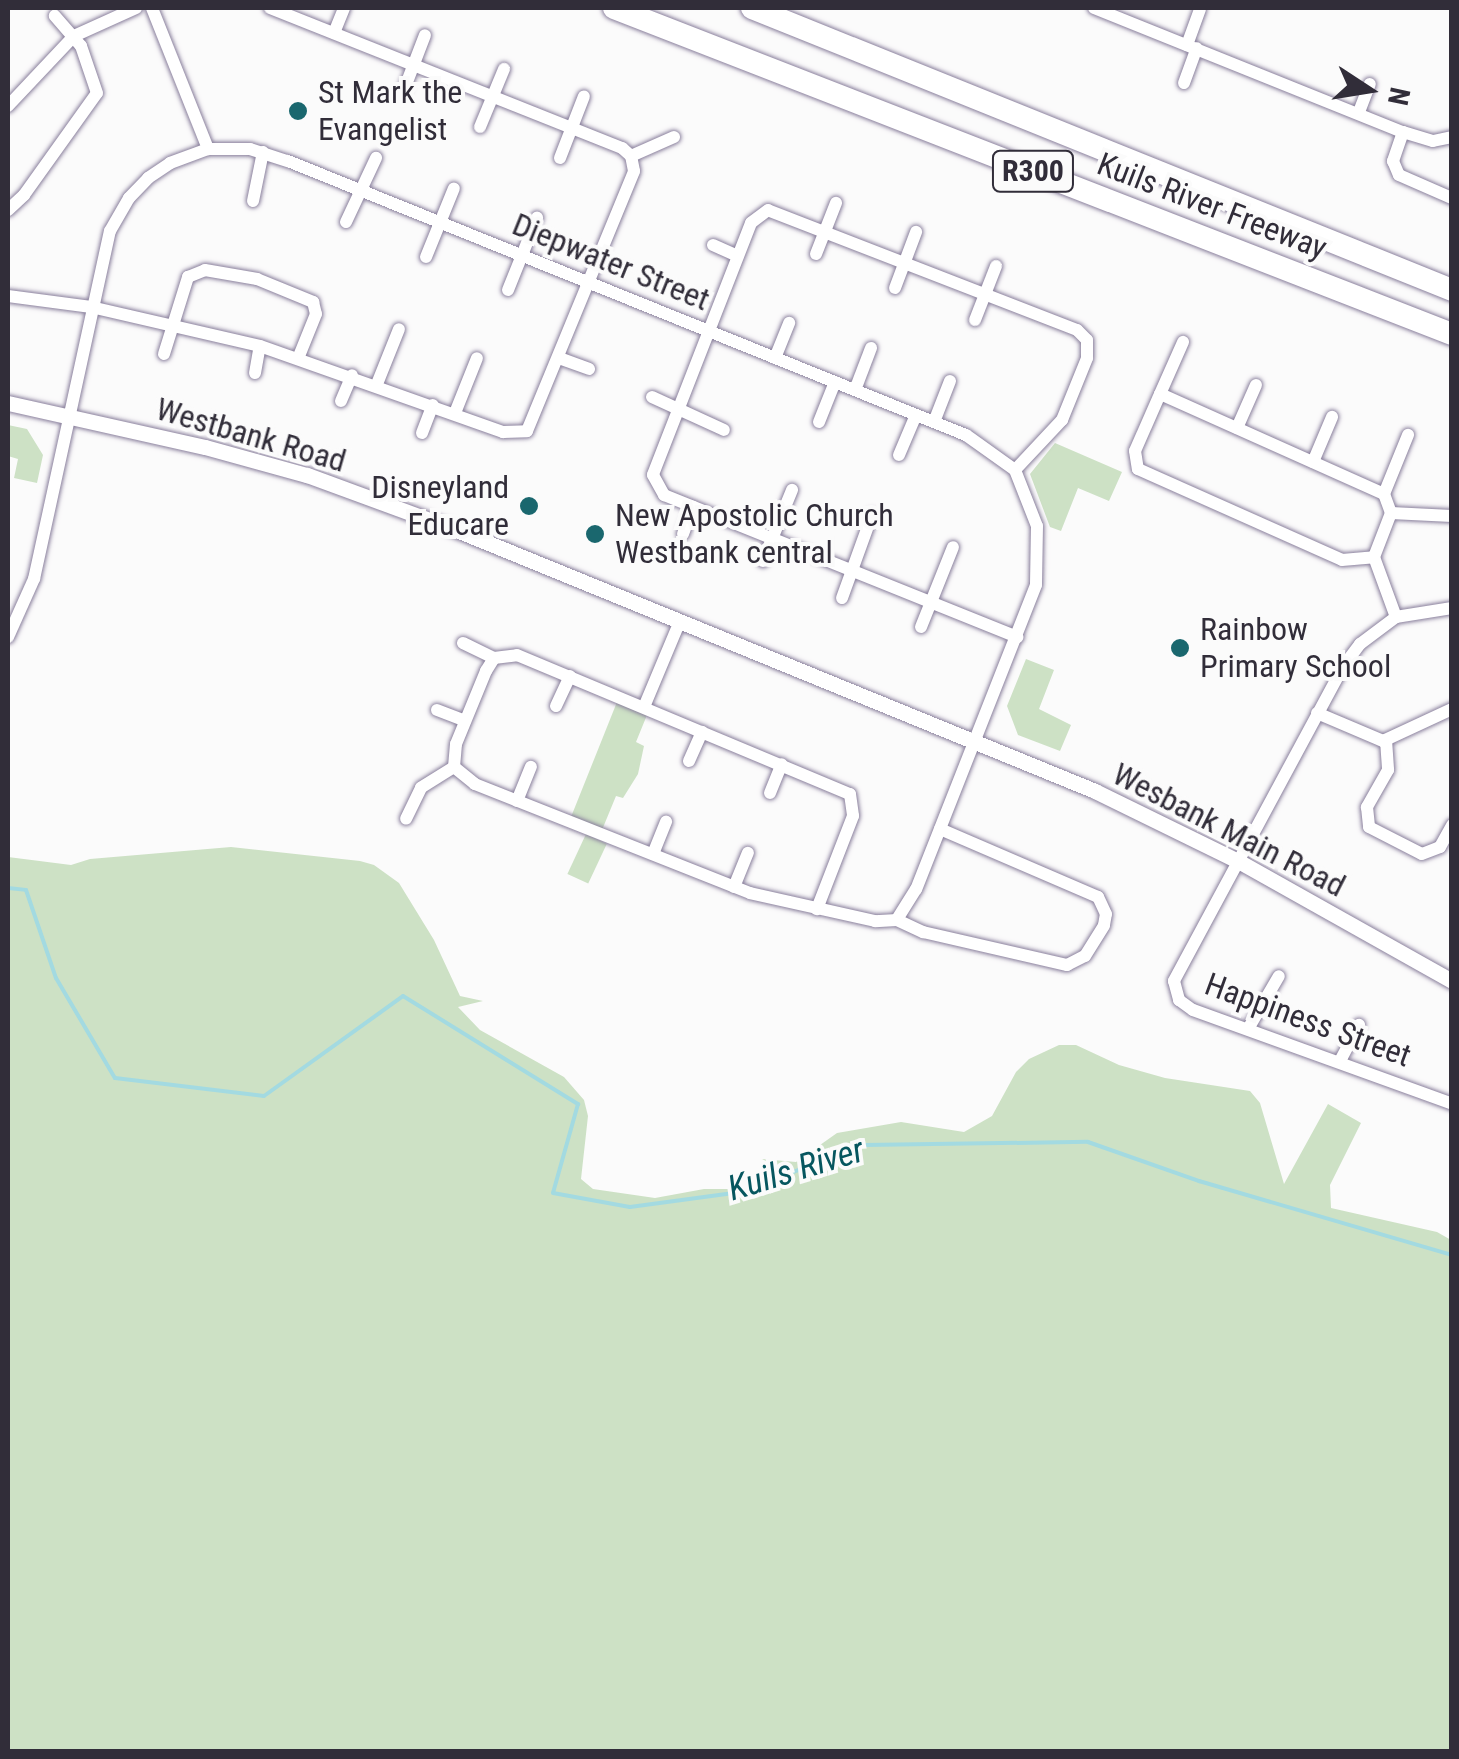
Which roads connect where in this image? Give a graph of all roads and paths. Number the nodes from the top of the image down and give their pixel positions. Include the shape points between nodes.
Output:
1 (136, 8) edge
2 (152, 8) edge
3 (270, 8) edge
4 (344, 8) edge
5 (614, 8) edge
6 (752, 8) edge
7 (1094, 8) edge
8 (1200, 10) edge
9 (55, 16) dead end
10 (334, 33) junction
11 (425, 35) dead end
12 (74, 36) junction
13 (1192, 46) junction
14 (414, 65) junction
15 (504, 68) dead end
16 (1184, 83) dead end
17 (1370, 84) dead end
18 (402, 95) dead end
19 (492, 96) junction
20 (584, 96) dead end
21 (9, 101) edge
22 (1358, 112) junction
23 (480, 126) dead end
24 (572, 128) junction
25 (1404, 132) junction
26 (674, 137) dead end
27 (1452, 137) edge
28 (208, 148) junction
29 (263, 152) junction
30 (632, 156) junction
31 (376, 158) dead end
32 (560, 158) dead end
33 (454, 188) dead end
34 (360, 190) junction
35 (1452, 198) edge
36 (253, 201) dead end
37 (836, 203) dead end
38 (8, 210) edge
39 (536, 218) dead end
40 (346, 222) dead end
41 (440, 222) junction
42 (826, 230) junction
43 (916, 232) dead end
44 (713, 245) dead end
45 (816, 254) dead end
46 (522, 256) junction
47 (738, 256) junction
48 (426, 257) dead end
49 (905, 262) junction
50 (996, 266) dead end
51 (589, 283) junction
52 (894, 288) dead end
53 (1447, 288) edge
54 (508, 290) dead end
55 (985, 293) junction
56 (8, 296) edge
57 (91, 307) junction
58 (975, 320) dead end
59 (789, 323) dead end
60 (170, 326) junction
61 (399, 328) dead end
62 (708, 331) junction
63 (1452, 334) edge
64 (1183, 342) dead end
65 (260, 346) junction
66 (871, 348) dead end
67 (164, 354) dead end
68 (299, 356) junction
69 (478, 358) dead end
70 (558, 358) junction
71 (775, 358) junction
72 (589, 369) dead end
73 (256, 373) dead end
74 (352, 375) junction
75 (950, 381) dead end
76 (835, 382) junction
77 (377, 384) junction
78 (1256, 386) dead end
79 (855, 390) junction
80 (1160, 394) junction
81 (652, 398) dead end
82 (341, 401) dead end
83 (8, 403) edge
84 (433, 405) junction
85 (678, 409) junction
86 (455, 413) junction
87 (916, 415) junction
88 (67, 416) junction
89 (1332, 417) dead end
90 (820, 422) dead end
91 (934, 422) junction
92 (1237, 428) junction
93 (724, 430) dead end
94 (422, 432) dead end
95 (1408, 435) dead end
96 (899, 454) dead end
97 (1313, 462) junction
98 (1015, 470) junction
99 (792, 490) dead end
100 (1384, 494) junction
101 (693, 506) junction
102 (1390, 513) junction
103 (872, 516) dead end
104 (1452, 516) edge
105 (683, 534) dead end
106 (772, 538) junction
107 (953, 547) dead end
108 (1374, 557) junction
109 (763, 561) dead end
110 (852, 570) junction
111 (842, 598) dead end
112 (931, 603) junction
113 (1452, 608) edge
114 (1396, 617) junction
115 (680, 621) junction
116 (921, 628) dead end
117 (8, 637) edge
118 (1018, 638) junction
119 (463, 643) dead end
120 (494, 658) junction
121 (570, 676) junction
122 (556, 706) dead end
123 (644, 707) junction
124 (1452, 709) edge
125 (437, 710) dead end
126 (1317, 713) junction
127 (464, 720) junction
128 (702, 732) junction
129 (975, 740) junction
130 (1386, 740) junction
131 (689, 761) dead end
132 (782, 764) junction
133 (454, 767) junction
134 (531, 767) dead end
135 (770, 792) dead end
136 (517, 801) junction
137 (406, 819) dead end
138 (666, 822) dead end
139 (1452, 825) edge
140 (940, 829) junction
141 (748, 853) dead end
142 (653, 854) junction
143 (1238, 861) junction
144 (734, 887) junction
145 (817, 909) junction
146 (896, 920) junction
147 (1279, 976) dead end
148 (1452, 981) edge
149 (1360, 1025) dead end
150 (1248, 1030) junction
151 (1340, 1061) junction
152 (1452, 1104) edge

1 - 12 street
2 - 28 street
3 - 10 street
4 - 10 street
5 - 63 highway, Kuils River Freeway / R300
6 - 53 highway, Kuils River Freeway / R300
7 - 13 street
8 - 13 street
9 - 12 street
10 - 14 street
11 - 14 street
12 - 21 street
12 - 38 street via 94,76 96,98
13 - 16 street
13 - 22 street
14 - 18 street
14 - 19 street
15 - 19 street
17 - 22 street
19 - 23 street
19 - 24 street
20 - 24 street
22 - 25 street
24 - 30 street
24 - 32 street
25 - 27 street via 1433,141
25 - 35 street via 1393,161 1399,175
26 - 30 street
28 - 29 street, Diepwater Street
28 - 57 street, Diepwater Street via 170,163 129,198 110,231
29 - 34 street, Diepwater Street
29 - 36 street
30 - 51 street via 634,172
31 - 34 street
33 - 41 street
34 - 40 street
34 - 41 street, Diepwater Street
37 - 42 street
39 - 46 street
41 - 46 street, Diepwater Street
41 - 48 street
42 - 45 street
42 - 47 street via 764,211
42 - 49 street
43 - 49 street
44 - 47 street
46 - 51 street, Diepwater Street
46 - 54 street
47 - 62 street
49 - 52 street
49 - 55 street
50 - 55 street
51 - 62 street, Diepwater Street
51 - 70 street
55 - 58 street
55 - 98 street via 1087,340 1087,358 1062,420
56 - 57 street
57 - 60 street
57 - 88 street, Diepwater Street
59 - 71 street
60 - 65 street
60 - 67 street
60 - 68 street via 194,271 258,279 314,302 316,314
61 - 77 street
62 - 71 street, Diepwater Street
62 - 85 street
64 - 80 street
65 - 68 street
65 - 73 street
66 - 79 street
68 - 74 street
69 - 86 street
70 - 72 street
70 - 86 street via 527,430 503,432
71 - 76 street, Diepwater Street
74 - 77 street
74 - 82 street
75 - 91 street
76 - 79 street, Diepwater Street
76 - 90 street
77 - 84 street
78 - 92 street
79 - 87 street, Diepwater Street
80 - 92 street
80 - 108 street via 1135,451 1142,472 1342,560
81 - 85 street
83 - 88 street, Westbank Road
84 - 86 street
84 - 94 street
85 - 93 street
85 - 101 street via 653,480 664,494
87 - 91 street, Diepwater Street
87 - 96 street
88 - 115 street, Westbank Road via 306,475
88 - 117 street, Diepwater Street via 34,580
89 - 97 street
91 - 98 street, Diepwater Street via 980,441
92 - 97 street
95 - 100 street
97 - 100 street
98 - 118 street, Diepwater Street via 1039,544 1038,576
99 - 106 street
100 - 102 street
101 - 105 street
101 - 106 street
102 - 104 street
102 - 108 street
103 - 110 street
106 - 109 street
106 - 110 street
107 - 112 street
108 - 114 street
110 - 111 street
110 - 112 street
112 - 116 street
112 - 118 street
113 - 114 street
114 - 126 street via 1360,644
115 - 123 street
115 - 129 street, Westbank Road
118 - 129 street, Diepwater Street
119 - 120 street
120 - 121 street via 514,654
120 - 127 street
121 - 122 street
121 - 123 street
123 - 128 street
124 - 130 street
125 - 127 street
126 - 130 street
126 - 143 street
127 - 133 street
128 - 131 street
128 - 132 street
129 - 140 street, Diepwater Street
129 - 143 street, Wesbank Main Road
130 - 139 street via 1388,770 1367,807 1369,827 1422,854 1440,847
132 - 135 street
132 - 145 street via 846,791 855,804
133 - 136 street via 466,780
133 - 137 street via 421,788
134 - 136 street
136 - 142 street
138 - 142 street
140 - 146 street, Diepwater Street via 910,904
140 - 146 street via 1098,897 1104,925 1085,956 1067,965
141 - 144 street
142 - 144 street
143 - 148 street, Wesbank Main Road
143 - 150 street, Happiness Street via 1174,988 1188,1008
144 - 145 street
145 - 146 street
147 - 150 street
149 - 151 street
150 - 151 street, Happiness Street
151 - 152 street, Happiness Street

